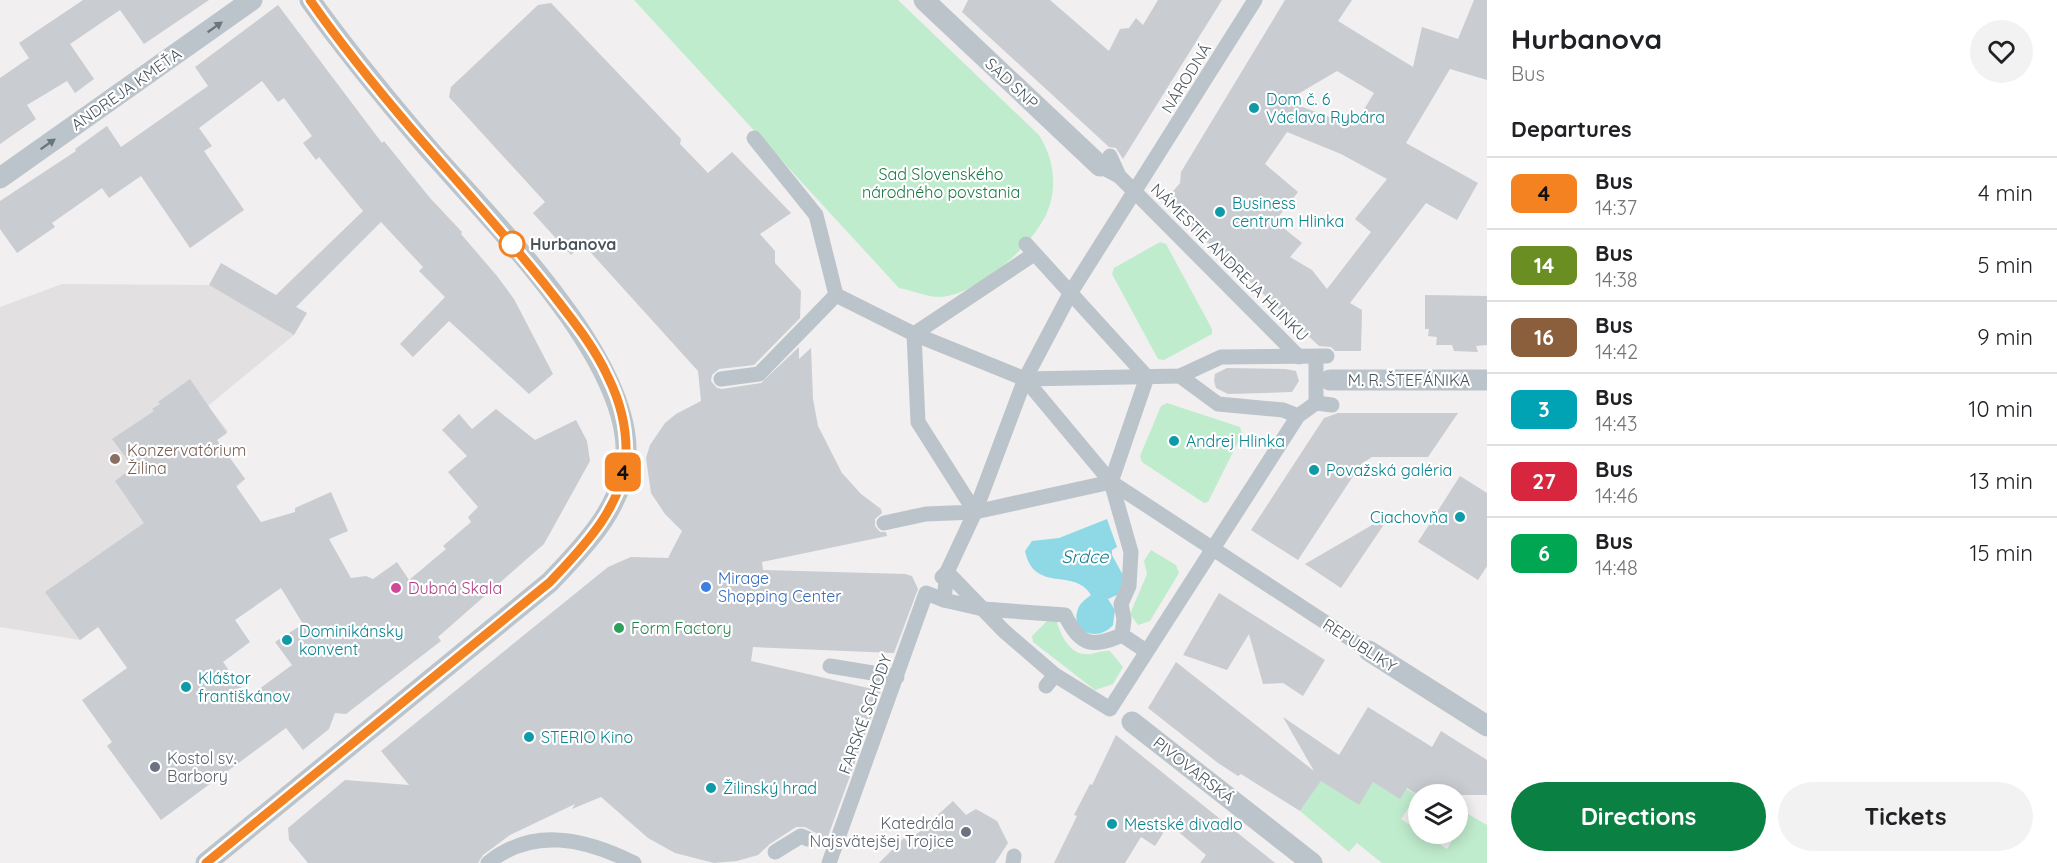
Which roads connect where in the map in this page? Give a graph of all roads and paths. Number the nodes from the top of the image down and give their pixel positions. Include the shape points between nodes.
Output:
1 (252, 0) edge
2 (310, 0) edge
3 (924, 0) edge
4 (1255, 0) edge
5 (754, 138) dead end
6 (1105, 161) joint
7 (1147, 175) joint
8 (0, 178) edge
9 (1135, 194) junction
10 (1071, 292) junction
11 (836, 295) junction
12 (914, 334) junction
13 (1299, 357) junction
14 (1180, 376) junction
15 (1147, 377) junction
16 (721, 379) dead end
17 (1025, 379) junction
18 (1487, 380) edge
19 (1323, 381) junction
20 (1316, 402) junction
21 (1332, 405) dead end
22 (1298, 416) junction
23 (1111, 482) junction
24 (975, 512) junction
25 (884, 523) dead end
26 (1210, 549) junction
27 (1233, 564) joint
28 (947, 572) junction
29 (926, 593) junction
30 (944, 600) junction
31 (983, 609) junction
32 (1122, 635) junction
33 (1146, 651) junction
34 (1369, 651) joint
35 (830, 666) dead end
36 (897, 676) junction
37 (1110, 709) junction
38 (1132, 722) joint
39 (1487, 726) edge
40 (808, 839) dead end
41 (776, 854) edge
42 (206, 863) edge
43 (488, 863) edge
44 (634, 863) edge
45 (829, 863) edge
46 (1312, 863) edge

8 -> 1 street, ANDREJA KMEŤA
2 - 42 street via 399,114 517,250 587,341 618,402 626,446 624,468 613,501 592,537 550,582
3 - 6 street, SAD SNP
4 - 7 street, NÁRODNÁ
5 - 11 street via 820,211
6 - 9 street, NÁMESTIE ANDREJA HLINKU
7 - 9 street, NÁMESTIE ANDREJA HLINKU
9 - 10 street, NÁMESTIE ANDREJA HLINKU
9 - 13 street, NÁMESTIE ANDREJA HLINKU
10 - 12 street via 1030,249
10 - 15 street
10 - 17 street, NÁMESTIE ANDREJA HLINKU
11 - 12 street, NÁMESTIE ANDREJA HLINKU
11 - 16 street via 759,374
12 - 17 street, NÁMESTIE ANDREJA HLINKU
12 - 24 street via 918,422
13 - 14 street, NÁMESTIE ANDREJA HLINKU via 1221,357
13 - 19 street, NÁMESTIE ANDREJA HLINKU via 1321,356
14 - 15 street, NÁMESTIE ANDREJA HLINKU
14 - 22 street via 1218,404 1283,410
15 - 17 street, NÁMESTIE ANDREJA HLINKU
15 - 23 street
17 - 23 street, NÁMESTIE ANDREJA HLINKU
17 - 24 street, NÁMESTIE ANDREJA HLINKU
18 - 19 street, M. R. ŠTEFÁNIKA
19 - 20 street, NÁMESTIE ANDREJA HLINKU
20 - 21 street
20 - 22 street
22 - 26 street
23 - 24 street
23 - 26 street, NÁMESTIE ANDREJA HLINKU
23 - 32 street, NÁMESTIE ANDREJA HLINKU via 1131,552 1129,586 1121,604
24 - 25 street via 926,514
24 - 28 street, NÁMESTIE ANDREJA HLINKU
26 - 27 street, NÁMESTIE ANDREJA HLINKU
26 - 33 street
27 - 34 street, REPUBLIKY
28 - 29 street, NÁMESTIE ANDREJA HLINKU
28 - 30 street, NÁMESTIE ANDREJA HLINKU
28 - 31 street
29 - 30 street
29 - 36 street, FARSKÉ SCHODY
30 - 31 street
31 - 32 street via 1065,615 1074,634 1085,642 1102,644
31 - 37 street via 1051,681
32 - 33 street
33 - 37 street
34 - 39 street, REPUBLIKY
35 - 36 street
36 - 45 street, FARSKÉ SCHODY
37 - 38 street
38 - 46 street, PIVOVARSKÁ
40 - 41 street via 801,836
43 - 44 street via 518,845 560,839 586,843

